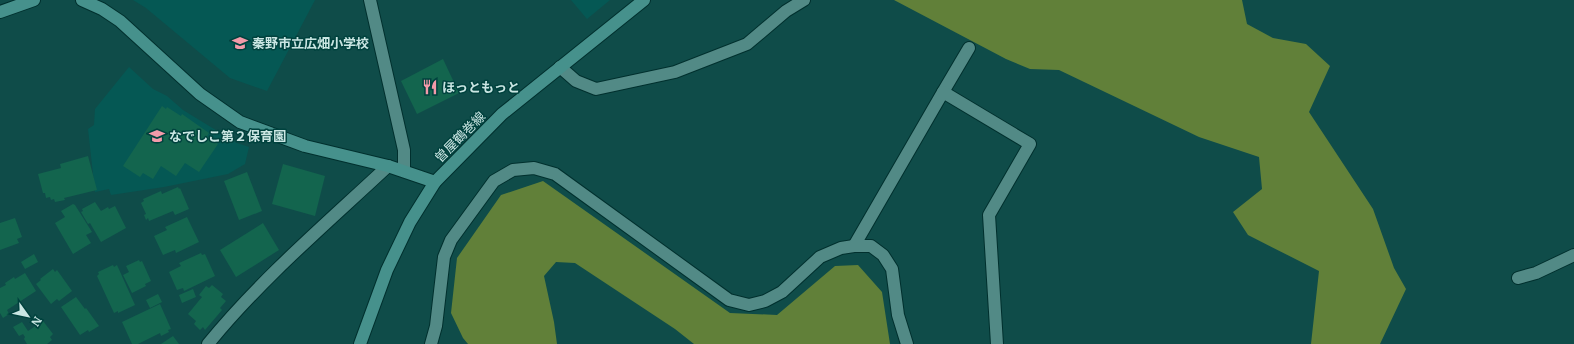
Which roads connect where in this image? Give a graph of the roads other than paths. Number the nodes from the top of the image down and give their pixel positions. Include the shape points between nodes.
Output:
1 (34, 0) edge
2 (82, 0) edge
3 (370, 0) edge
4 (644, 0) edge
5 (804, 0) edge
6 (0, 12) edge
7 (969, 48) dead end
8 (560, 67) junction
9 (943, 92) junction
10 (388, 166) junction
11 (404, 170) junction
12 (435, 182) junction
13 (854, 246) junction
14 (1574, 255) edge
15 (1518, 278) dead end
16 (208, 344) edge
17 (360, 344) edge
18 (431, 344) edge
19 (907, 344) edge
20 (997, 344) edge

1 - 6 main road
2 - 10 main road via 102,8 120,21 200,94 240,122 305,146
3 - 11 street via 404,150
4 - 8 main road, 曽屋鶴巻線
5 - 8 street via 786,11 747,44 675,72 596,89 576,81
7 - 9 street
8 - 12 main road, 曽屋鶴巻線 via 502,114
9 - 13 street
9 - 20 street via 1030,144 989,215
10 - 11 main road
10 - 16 street via 277,269 227,320
11 - 12 main road
12 - 17 main road, 曽屋鶴巻線 via 410,222 387,270
13 - 18 street via 841,248 820,257 782,292 765,301 749,305 729,300 555,174 534,168 513,170 494,181 451,240 444,257 436,326
13 - 19 street via 871,246 883,255 892,268 898,315
14 - 15 street via 1536,273

